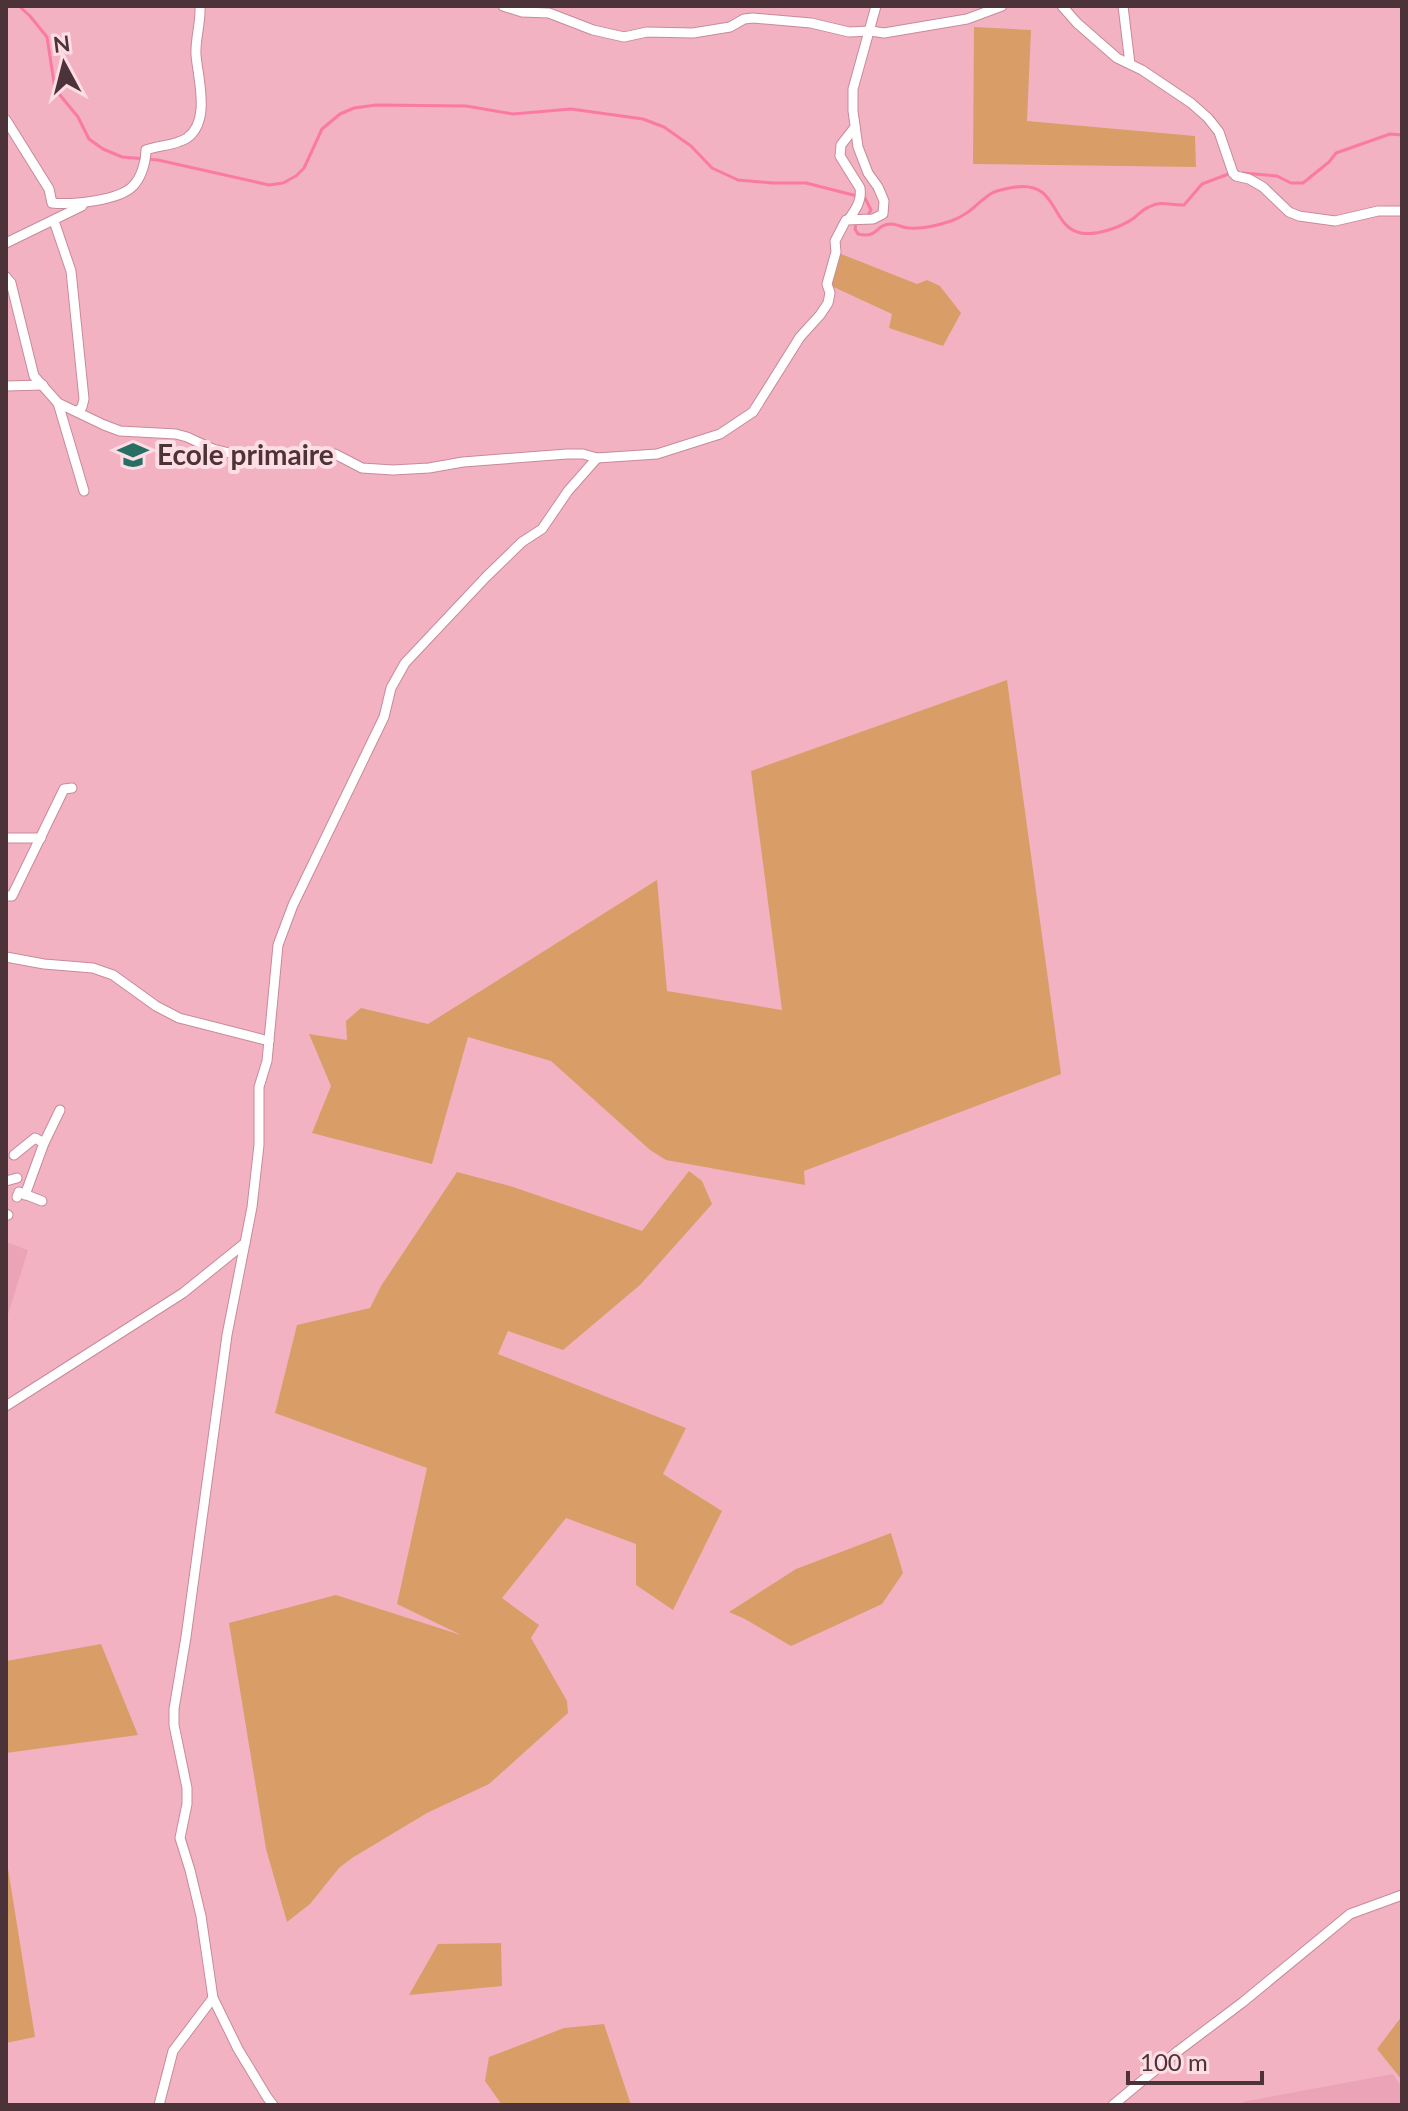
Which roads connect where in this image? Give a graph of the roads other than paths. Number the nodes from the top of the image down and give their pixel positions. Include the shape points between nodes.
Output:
1 (200, 6) edge
2 (503, 6) edge
3 (876, 6) edge
4 (1002, 6) edge
5 (1062, 6) edge
6 (1123, 6) edge
7 (546, 10) edge
8 (871, 31) junction
9 (1130, 64) junction
10 (6, 120) edge
11 (855, 127) junction
12 (88, 202) junction
13 (1402, 211) edge
14 (849, 219) junction
15 (54, 221) junction
16 (6, 243) edge
17 (6, 277) edge
18 (43, 385) junction
19 (6, 386) edge
20 (58, 403) junction
21 (78, 411) junction
22 (597, 458) junction
23 (84, 491) dead end
24 (72, 788) dead end
25 (6, 838) edge
26 (41, 838) junction
27 (6, 896) edge
28 (6, 957) edge
29 (269, 1041) junction
30 (60, 1110) dead end
31 (44, 1143) junction
32 (14, 1155) dead end
33 (17, 1178) dead end
34 (6, 1181) edge
35 (40, 1198) dead end
36 (245, 1243) junction
37 (6, 1406) edge
38 (1402, 1895) edge
39 (213, 1998) junction
40 (159, 2105) edge
41 (273, 2105) edge
42 (1113, 2105) edge

1 - 12 street via 196,55 202,94 195,128 189,137 146,150 133,187
2 - 7 street via 522,12
3 - 8 street
4 - 8 street via 967,19
5 - 9 street
6 - 9 street
7 - 8 street via 624,37 693,33 753,18
8 - 11 street via 853,89
9 - 13 street via 1208,118 1219,132 1233,173 1263,187 1289,212 1335,221
10 - 12 street via 49,189 52,203
11 - 14 street via 841,145 840,156 861,193
11 - 14 street via 863,164 884,201 879,217
12 - 15 street
14 - 22 street via 835,241 828,303 753,412 720,434 685,446 657,454
15 - 16 street
15 - 21 street via 71,271 84,399
17 - 18 street via 34,376
18 - 19 street
18 - 20 street
20 - 21 street
20 - 23 street
21 - 22 street via 120,431 176,434 228,453 303,463 335,454 362,468 393,470 567,454
22 - 29 street via 542,529 486,577 395,679 384,717 283,928
24 - 26 street via 64,789
25 - 26 street
26 - 27 street via 12,896
28 - 29 street via 93,968 113,975 179,1018
29 - 36 street via 259,1087 259,1145
30 - 31 street
31 - 32 street via 35,1138
31 - 35 street via 21,1196
33 - 34 street
36 - 37 street via 183,1293
36 - 39 street via 174,1709 187,1788 180,1838 201,1916
38 - 42 street via 1350,1914
39 - 40 street via 173,2051
39 - 41 street

